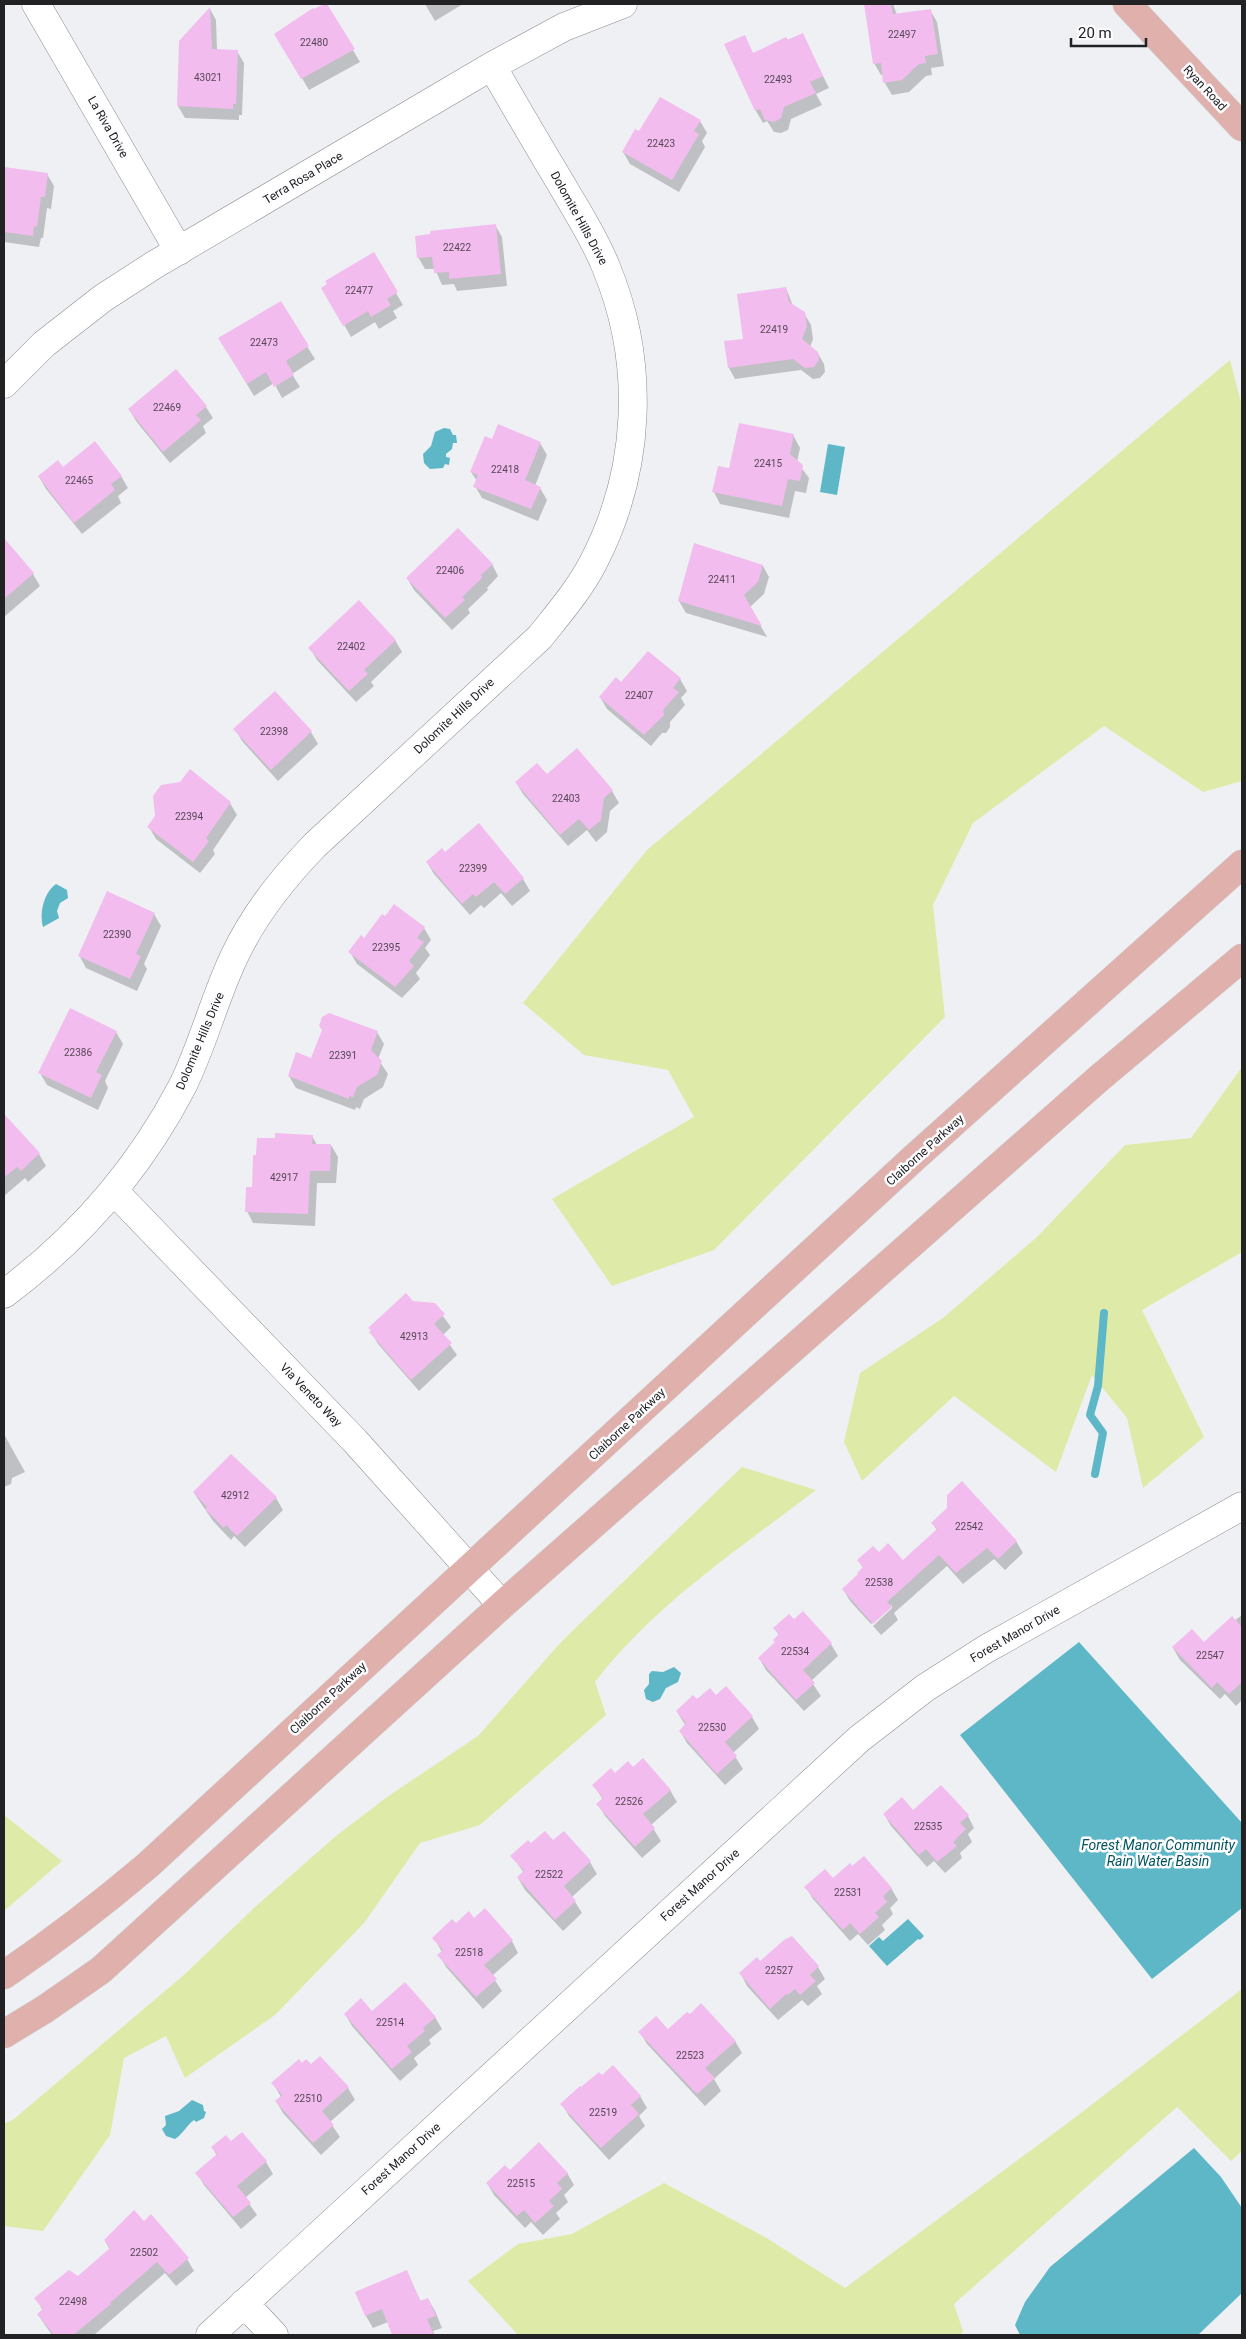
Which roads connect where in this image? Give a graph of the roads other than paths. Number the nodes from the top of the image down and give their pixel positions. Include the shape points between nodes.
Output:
1 (36, 4) edge
2 (622, 4) edge
3 (1127, 4) edge
4 (492, 66) junction
5 (1242, 127) edge
6 (179, 251) junction
7 (4, 384) edge
8 (1242, 864) edge
9 (1242, 958) edge
10 (114, 1191) junction
11 (4, 1294) edge
12 (1242, 1506) edge
13 (469, 1569) junction
14 (502, 1605) junction
15 (4, 1975) edge
16 (4, 2034) edge
17 (244, 2303) junction
18 (210, 2335) edge
19 (274, 2335) edge

1 - 6 street, La Riva Drive
2 - 4 street, Terra Rosa Place via 564,27
3 - 5 main road, Ryan Road
4 - 6 street, Terra Rosa Place
4 - 10 street, Dolomite Hills Drive via 587,228 621,307 630,346 634,388 633,431 626,476 612,522 593,564 568,603 540,636 284,876 255,916 233,958 182,1086 152,1139
6 - 7 street, Terra Rosa Place via 103,298 44,344
8 - 13 main road, Claiborne Parkway via 915,1157
9 - 14 main road via 1097,1080
10 - 11 street, Dolomite Hills Drive via 74,1234 29,1276
10 - 13 street, Via Veneto Way via 356,1441
12 - 17 street, Forest Manor Drive via 986,1649 925,1688 859,1739
13 - 14 street, Via Veneto Way
13 - 15 main road, Claiborne Parkway via 148,1865 74,1925
14 - 16 main road via 101,1970 45,2010
17 - 18 street, Forest Manor Drive
17 - 19 street

